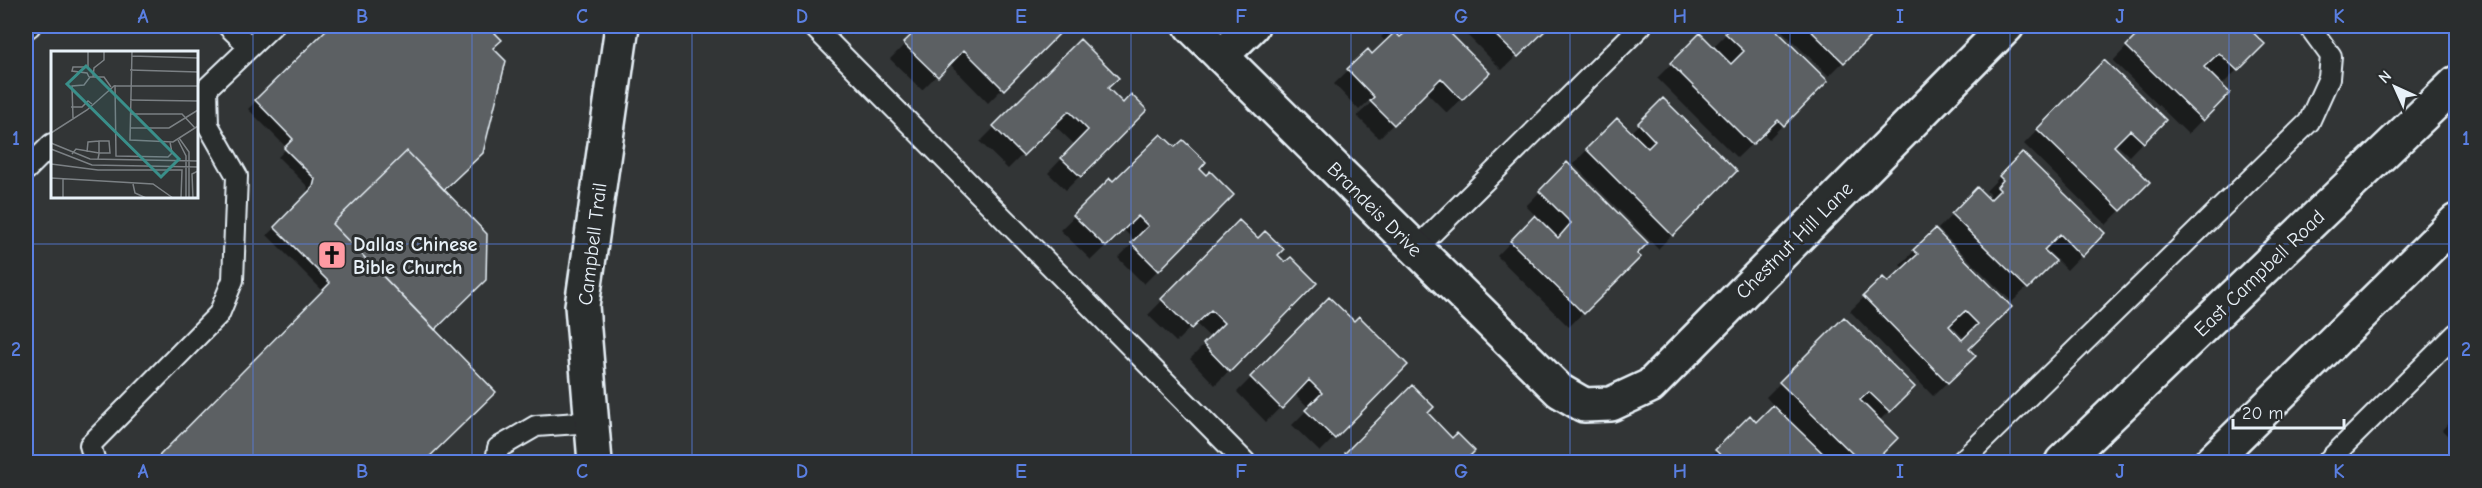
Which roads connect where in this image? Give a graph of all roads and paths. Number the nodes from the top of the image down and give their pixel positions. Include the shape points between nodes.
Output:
1 (30, 26) edge
2 (228, 26) edge
3 (272, 26) edge
4 (622, 26) edge
5 (813, 26) edge
6 (1191, 26) edge
7 (1252, 26) edge
8 (1641, 26) edge
9 (2007, 26) edge
10 (2309, 26) edge
11 (26, 29) edge
12 (250, 47) junction
13 (1221, 56) junction
14 (2457, 83) edge
15 (202, 122) edge
16 (51, 145) edge
17 (26, 170) edge
18 (2457, 221) edge
19 (1416, 249) junction
20 (2457, 334) edge
21 (1560, 391) joint
22 (592, 422) junction
23 (95, 462) edge
24 (496, 462) edge
25 (595, 462) edge
26 (1245, 462) edge
27 (1961, 462) edge
28 (2062, 462) edge
29 (2211, 462) edge
30 (2327, 462) edge

1 - 11 lane
2 - 12 lane
3 - 12 lane
4 - 22 street, Campbell Trail via 582,306
5 - 26 lane
6 - 13 street, Brandeis Drive
7 - 13 street
8 - 19 lane
9 - 21 street, Chestnut Hill Lane via 1650,386 1611,404 1584,405
10 - 27 lane via 2331,56 2329,78 2309,122
12 - 15 lane via 207,88
13 - 19 street, Brandeis Drive
14 - 28 street, East Campbell Road
15 - 23 lane via 237,176 233,280 219,314 90,445
16 - 17 lane
18 - 29 street
19 - 21 street, Brandeis Drive
20 - 30 lane
22 - 24 lane via 536,426 498,448
22 - 25 street, Campbell Trail

